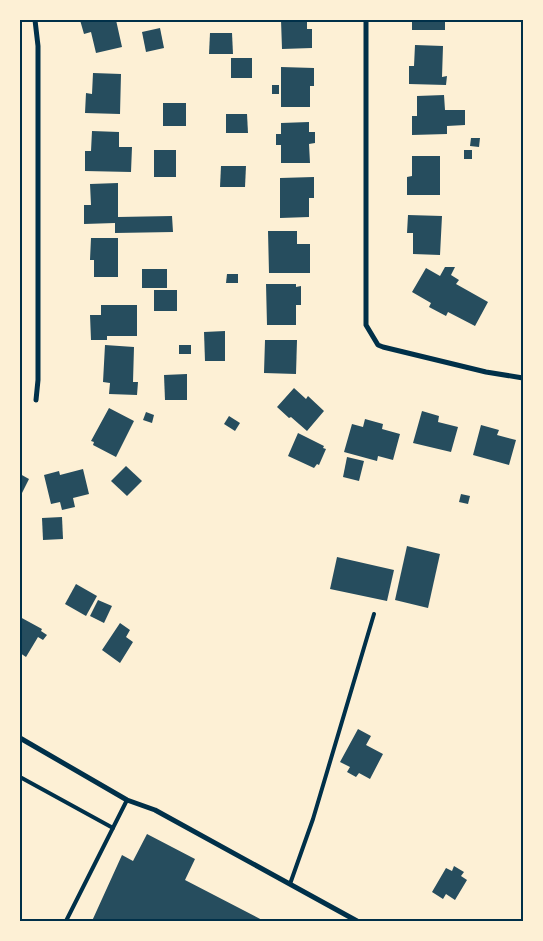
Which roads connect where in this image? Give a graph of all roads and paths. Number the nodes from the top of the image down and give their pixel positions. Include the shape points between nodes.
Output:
1 (35, 20) edge
2 (366, 20) edge
3 (523, 378) edge
4 (36, 400) dead end
5 (374, 614) dead end
6 (20, 738) edge
7 (20, 777) edge
8 (127, 800) junction
9 (113, 828) junction
10 (290, 884) junction
11 (66, 921) edge
12 (357, 921) edge

1 - 4 street via 38,46
2 - 3 street via 366,325 378,345 383,347
5 - 10 lane via 313,820
6 - 8 street
7 - 9 lane
8 - 9 lane
8 - 10 street via 155,810
9 - 11 lane
10 - 12 street

